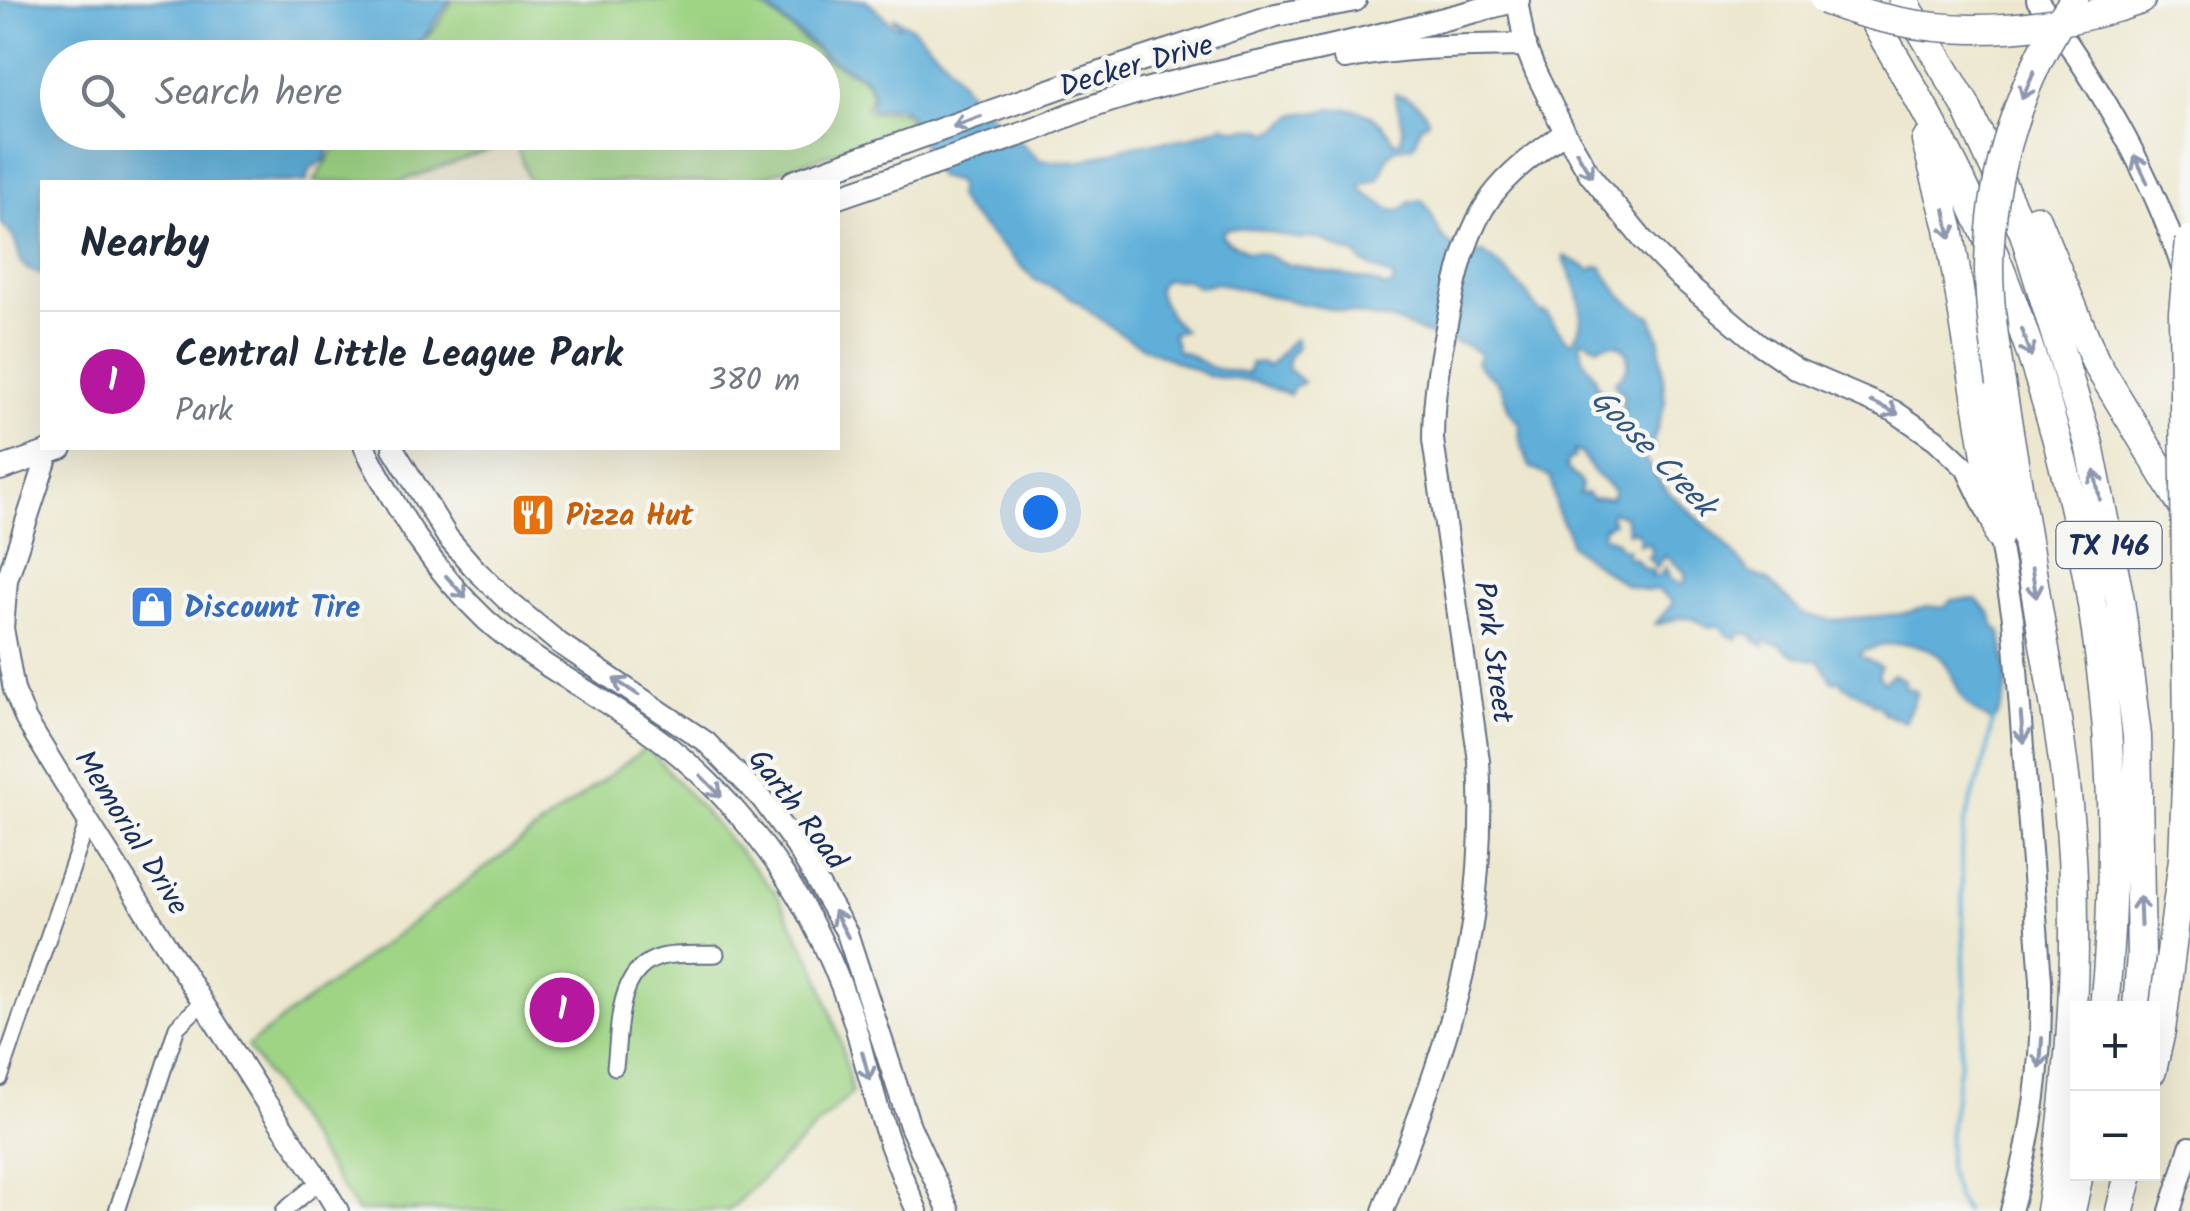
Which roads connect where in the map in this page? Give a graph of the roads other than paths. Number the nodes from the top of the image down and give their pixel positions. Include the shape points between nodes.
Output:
1 (1355, 0) edge
2 (1518, 0) edge
3 (1824, 0) edge
4 (1904, 0) edge
5 (2037, 0) edge
6 (2074, 0) edge
7 (2141, 0) edge
8 (1862, 2) edge
9 (1525, 45) junction
10 (1900, 64) junction
11 (1163, 84) junction
12 (1965, 104) junction
13 (1566, 132) junction
14 (799, 180) edge
15 (840, 196) edge
16 (2190, 240) edge
17 (2190, 292) edge
18 (55, 450) edge
19 (366, 450) edge
20 (394, 450) edge
21 (0, 469) edge
22 (2190, 518) edge
23 (448, 538) junction
24 (2002, 549) junction
25 (425, 551) junction
26 (2, 606) edge
27 (531, 620) junction
28 (514, 642) junction
29 (7, 689) edge
30 (663, 710) junction
31 (649, 732) junction
32 (770, 809) junction
33 (88, 822) junction
34 (746, 825) junction
35 (716, 954) dead end
36 (861, 972) junction
37 (839, 978) junction
38 (2104, 1001) edge
39 (2137, 1001) edge
40 (204, 1002) junction
41 (2160, 1035) edge
42 (615, 1067) dead end
43 (0, 1078) edge
44 (2190, 1148) edge
45 (320, 1181) junction
46 (2077, 1181) edge
47 (2110, 1181) edge
48 (2127, 1181) edge
49 (117, 1211) edge
50 (284, 1211) edge
51 (338, 1211) edge
52 (917, 1211) edge
53 (948, 1211) edge
54 (1382, 1211) edge
55 (2011, 1211) edge
56 (2050, 1211) edge
57 (2071, 1211) edge
58 (2104, 1211) edge
59 (2120, 1211) edge
60 (2170, 1211) edge

1 -> 14 main road, Decker Drive via 1276,15
2 - 9 main road
2 - 11 main road, Decker Drive
3 - 7 highway, bridge via 1910,24 1980,30 2079,19
4 - 12 highway, TX 146
17 -> 5 main road via 2125,136
6 -> 56 highway, bridge via 2016,116 1994,206 1989,269 2070,830 2070,1045
8 - 10 highway, TX 146
9 - 11 main road via 1368,53 1243,78
9 - 13 main road
10 -> 24 highway via 1949,228
10 -> 38 highway, TX 146 via 2002,276 2074,511 2100,658 2110,768
11 - 15 main road, Decker Drive
12 - 22 highway via 1992,132 2096,361
39 -> 12 highway, TX 146 via 2137,736 2120,600 2089,444 2024,233
13 -> 24 main road via 1618,211 1679,277 1796,369 1894,411 1966,468
13 - 54 main road, Park Street via 1509,176 1472,230 1438,366 1432,440 1481,799 1465,965 1425,1100
16 - 41 highway, bridge via 2183,312 2188,734 2183,859
18 - 21 main road
18 - 26 main road, Memorial Drive via 17,545
19 - 25 main road, Garth Road
20 - 23 main road, Garth Road
23 - 25 street
23 - 27 main road, Garth Road
24 -> 55 main road via 2026,774 2042,1038 2032,1127
25 -> 28 main road, Garth Road
26 - 29 main road, Memorial Drive
27 - 28 main road
30 -> 27 main road, Garth Road
28 - 31 main road, Garth Road
29 - 33 main road, Memorial Drive
30 - 31 main road
30 - 32 main road, Garth Road via 706,742
31 -> 34 main road, Garth Road
32 - 34 main road
36 -> 32 main road, Garth Road via 839,919
33 - 40 main road, Memorial Drive
33 - 43 street
34 - 37 main road, Garth Road via 804,903
35 - 42 street via 662,957 635,973 624,996
36 - 37 main road
36 - 53 main road, Garth Road via 910,1126
37 -> 52 main road, Garth Road via 884,1130
40 - 45 main road, Memorial Drive
40 - 49 street via 177,1027
44 - 60 main road
45 - 50 street
45 - 51 main road, Memorial Drive
46 - 57 highway
47 - 58 highway
48 - 59 highway

